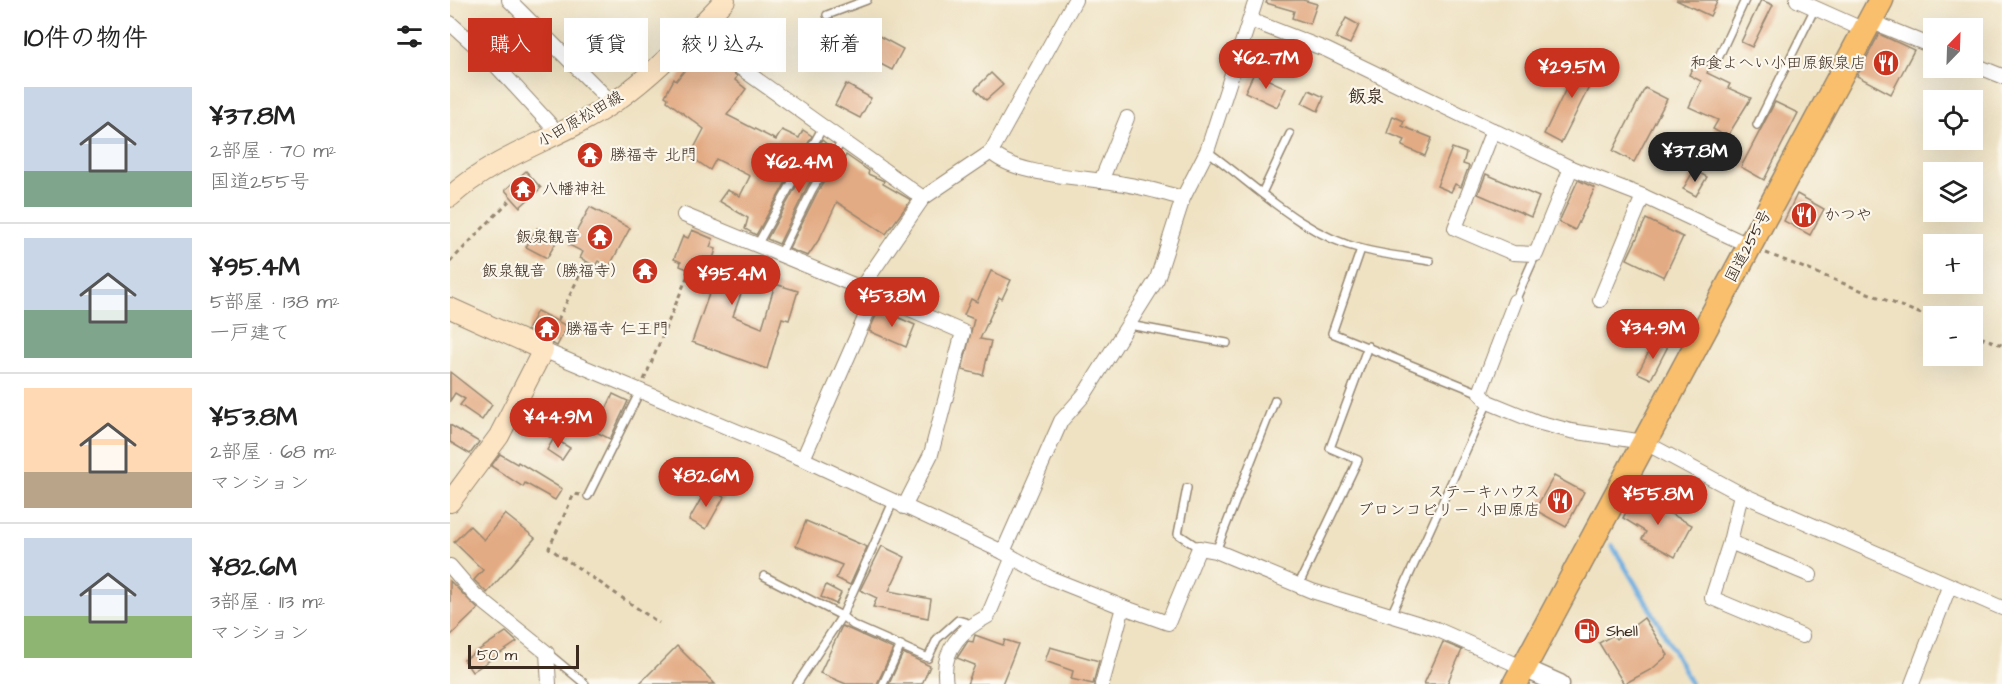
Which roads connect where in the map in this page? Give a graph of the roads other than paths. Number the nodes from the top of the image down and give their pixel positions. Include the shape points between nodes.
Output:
1 (509, 0) edge
2 (725, 0) edge
3 (867, 0) edge
4 (1075, 0) edge
5 (1256, 0) edge
6 (1745, 0) edge
7 (1797, 0) edge
8 (1815, 8) junction
9 (827, 15) dead end
10 (1872, 17) edge
11 (708, 18) edge
12 (1250, 20) junction
13 (450, 23) edge
14 (1923, 42) edge
15 (660, 65) edge
16 (1715, 65) dead end
17 (1983, 68) edge
18 (746, 72) edge
19 (2002, 76) edge
20 (613, 104) junction
21 (1127, 118) dead end
22 (1757, 125) dead end
23 (823, 127) junction
24 (1493, 130) junction
25 (559, 134) junction
26 (1290, 134) dead end
27 (842, 141) junction
28 (1207, 151) junction
29 (991, 152) junction
30 (1571, 168) junction
31 (1101, 181) junction
32 (1262, 193) junction
33 (1643, 196) junction
34 (450, 197) edge
35 (923, 198) junction
36 (1182, 198) junction
37 (684, 215) dead end
38 (1748, 245) junction
39 (757, 246) junction
40 (1361, 249) junction
41 (1536, 254) junction
42 (780, 255) junction
43 (1430, 261) dead end
44 (861, 288) junction
45 (876, 295) junction
46 (1600, 300) dead end
47 (1515, 301) joint
48 (450, 308) edge
49 (1129, 325) junction
50 (1227, 343) dead end
51 (1368, 346) junction
52 (543, 350) junction
53 (640, 391) junction
54 (1484, 398) junction
55 (1275, 400) dead end
56 (1644, 442) junction
57 (803, 459) junction
58 (1187, 488) dead end
59 (454, 491) edge
60 (1741, 494) junction
61 (588, 496) road end
62 (899, 505) junction
63 (1730, 542) junction
64 (1199, 548) junction
65 (1216, 551) junction
66 (1008, 555) junction
67 (450, 566) edge
68 (1810, 575) dead end
69 (764, 576) dead end
70 (1298, 586) junction
71 (1949, 587) junction
72 (1123, 607) junction
73 (2002, 608) edge
74 (1391, 615) junction
75 (842, 616) junction
76 (972, 624) junction
77 (1802, 636) dead end
78 (901, 645) junction
79 (547, 652) junction
80 (1519, 676) edge
81 (549, 684) edge
82 (585, 684) edge
83 (798, 684) edge
84 (883, 684) edge
85 (946, 684) edge
86 (1102, 684) edge
87 (1560, 684) edge
88 (1912, 684) edge

1 - 20 street
2 - 11 main road, 小田原松田線
3 - 9 lane
4 - 29 street
5 - 12 street
6 - 16 lane
7 - 8 street
8 - 10 street
8 - 22 lane
10 - 14 street
10 - 38 highway, 国道255号
12 - 24 street via 1327,50
12 - 28 street
13 - 25 street via 490,59
15 - 20 main road, 小田原松田線
17 - 19 street
18 - 23 street
20 - 25 main road, 小田原松田線
21 - 31 street
23 - 27 street
23 - 39 lane
24 - 30 street
24 - 41 street via 1455,228 1513,253
25 - 34 main road, 小田原松田線 via 483,172
26 - 32 lane
27 - 35 street
27 - 42 lane
28 - 32 lane
28 - 36 street
29 - 31 street via 999,160 1058,176
29 - 35 street
30 - 33 street
30 - 41 street
31 - 36 street
32 - 40 lane via 1323,234
33 - 38 street
33 - 46 street
35 - 44 street
36 - 49 street via 1157,279
37 - 39 street
38 - 56 highway, 国道255号
39 - 42 street
40 - 43 lane
40 - 51 lane via 1332,333
41 - 47 lane
42 - 44 street
44 - 45 street
45 - 57 street
45 - 62 street via 963,332 931,454
47 - 54 street
48 - 52 main road
49 - 50 lane
49 - 66 street via 1084,395 1061,421
51 - 54 lane
51 - 70 lane via 1330,448 1358,460
52 - 53 street
52 - 59 main road via 499,436
53 - 57 street
53 - 61 lane
54 - 56 street via 1537,422
54 - 74 lane
55 - 65 lane
56 - 60 street
56 - 80 highway, 国道255号
57 - 62 street
58 - 64 lane via 1178,534
60 - 63 street
60 - 71 street
62 - 66 street
62 - 75 lane
63 - 68 street
63 - 77 street via 1712,598
64 - 65 street
64 - 72 street via 1168,623
65 - 70 street
66 - 72 street via 1050,578
66 - 76 street via 988,616
67 - 79 street via 475,595
69 - 75 lane
70 - 74 street
71 - 73 street
71 - 88 street
72 - 86 street
74 - 80 street via 1436,629
75 - 78 lane via 853,625
75 - 83 lane
76 - 78 lane via 958,620 937,639 927,658
76 - 85 street via 955,640 943,668
78 - 84 lane
79 - 81 street
79 - 82 lane
80 - 87 street

